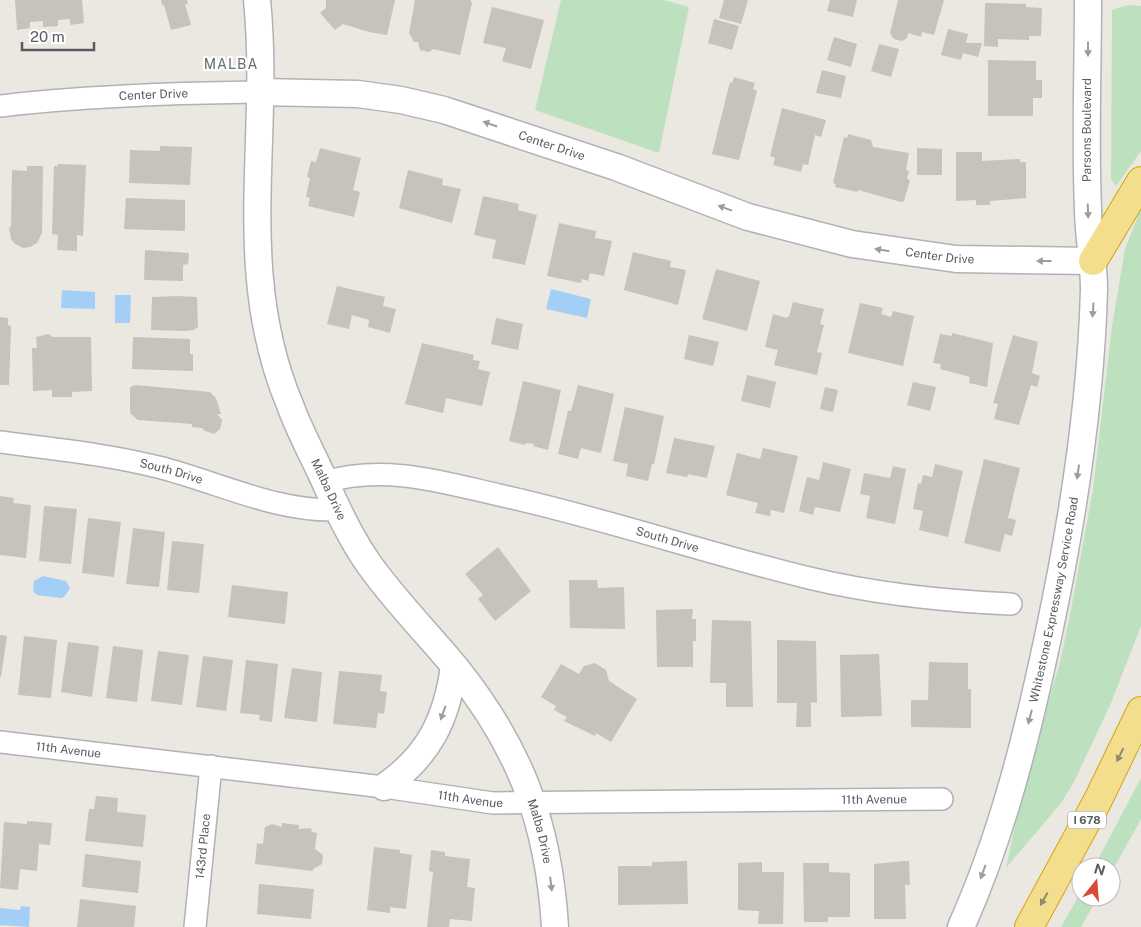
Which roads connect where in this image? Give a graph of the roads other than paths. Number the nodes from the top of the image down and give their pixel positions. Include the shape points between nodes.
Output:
1 (257, 0) edge
2 (1088, 0) edge
3 (260, 92) junction
4 (0, 106) edge
5 (1141, 180) edge
6 (1092, 261) junction
7 (0, 442) edge
8 (325, 482) junction
9 (338, 510) junction
10 (1011, 604) dead end
11 (454, 666) junction
12 (1141, 711) edge
13 (0, 742) edge
14 (211, 766) junction
15 (384, 786) junction
16 (942, 799) dead end
17 (534, 802) junction
18 (195, 927) edge
19 (555, 927) edge
20 (961, 927) edge
21 (1028, 927) edge

1 - 3 street, Malba Drive
2 -> 6 street, Parsons Boulevard via 1088,207
3 - 4 street, Center Drive via 152,94
6 -> 3 street, Center Drive via 956,259 852,244 748,217 616,168 436,108 358,94
3 - 8 street, Malba Drive via 257,235 263,315 290,405
5 - 6 highway
6 -> 20 street, Whitestone Expressway Service Road via 1094,298 1082,441 1062,571 1014,779
7 - 9 street, South Drive via 124,459 266,501 302,509
8 - 9 street, Malba Drive
8 - 10 street, South Drive via 368,474 416,476 538,504 854,588 920,599
9 - 11 street, Malba Drive via 370,566
11 -> 15 street via 443,713 431,740 409,768
11 - 17 street, Malba Drive via 504,738
12 -> 21 highway, I 678 via 1098,800
13 - 14 street, 11th Avenue
14 - 15 street, 11th Avenue
14 - 18 street, 143rd Place
15 - 17 street, 11th Avenue via 493,803
16 - 17 street, 11th Avenue
17 -> 19 street, Malba Drive via 548,866

